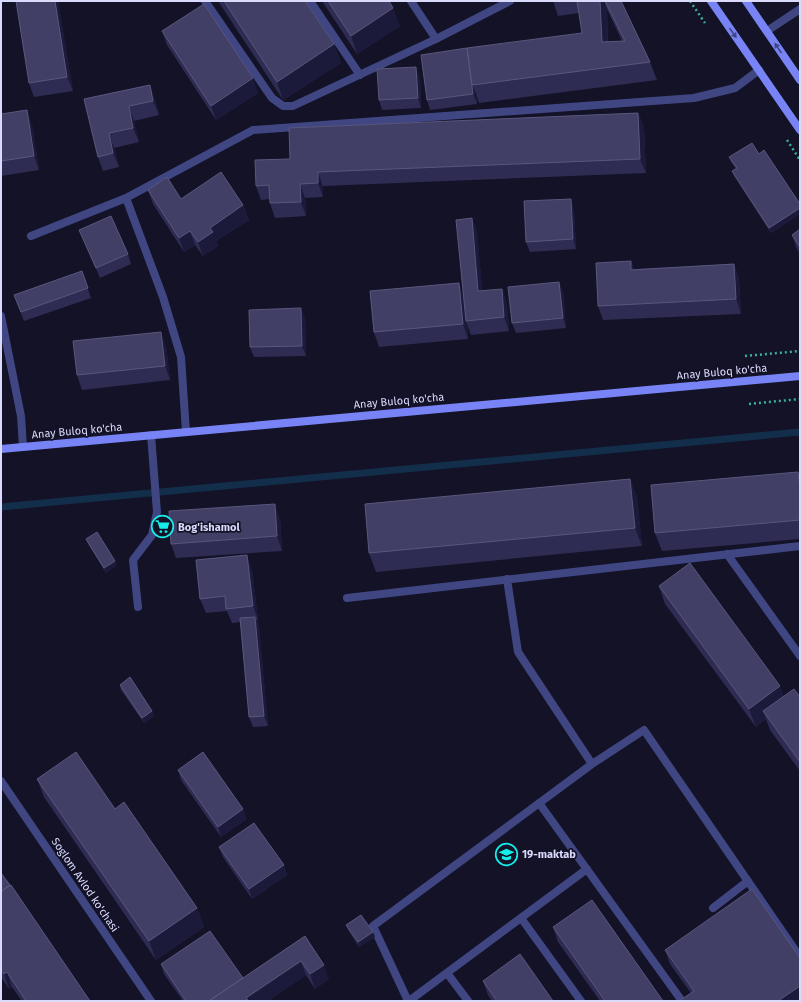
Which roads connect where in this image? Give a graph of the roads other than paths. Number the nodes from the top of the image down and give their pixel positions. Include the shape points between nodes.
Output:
1 (205, 1) edge
2 (310, 1) edge
3 (411, 1) edge
4 (510, 1) edge
5 (711, 1) edge
6 (746, 1) edge
7 (800, 9) edge
8 (767, 31) junction
9 (436, 39) junction
10 (759, 70) junction
11 (360, 75) junction
12 (800, 80) edge
13 (800, 130) edge
14 (126, 198) junction
15 (31, 236) dead end
16 (1, 316) edge
17 (800, 376) edge
18 (186, 432) junction
19 (150, 435) junction
20 (23, 447) junction
21 (1, 449) edge
22 (800, 546) edge
23 (727, 554) junction
24 (507, 579) junction
25 (347, 598) dead end
26 (138, 607) dead end
27 (800, 656) edge
28 (592, 764) junction
29 (1, 781) edge
30 (540, 803) junction
31 (587, 869) junction
32 (748, 882) junction
33 (713, 908) dead end
34 (521, 918) junction
35 (800, 957) edge
36 (447, 973) junction
37 (151, 1001) edge
38 (409, 1001) edge
39 (468, 1001) edge
40 (581, 1001) edge
41 (682, 1001) edge

1 - 11 street via 272,98 283,106 293,106
2 - 11 street
3 - 9 street
4 - 9 street
5 -> 10 main road
6 - 8 main road
7 - 8 street
12 -> 8 main road
9 - 11 street
10 - 13 main road
10 - 14 street via 735,88 694,98 253,130
14 - 15 street
14 - 18 street via 163,297 181,357
16 - 20 street via 21,416
17 - 18 main road, Anay Buloq ko'cha
18 - 19 main road, Anay Buloq ko'cha
19 - 20 main road, Anay Buloq ko'cha
19 - 26 street via 157,512 152,535 133,560
20 - 21 main road, Anay Buloq ko'cha
22 - 23 street
23 - 24 street
23 - 27 street
24 - 25 street
24 - 28 street via 518,652
28 - 30 street
28 - 32 street via 644,730
29 - 37 street, Soglom Avlod ko'chasi
30 - 31 street
30 - 38 street via 373,926
31 - 34 street
31 - 41 street
32 - 33 street
32 - 35 street
34 - 36 street
34 - 40 street
36 - 38 street
36 - 39 street

